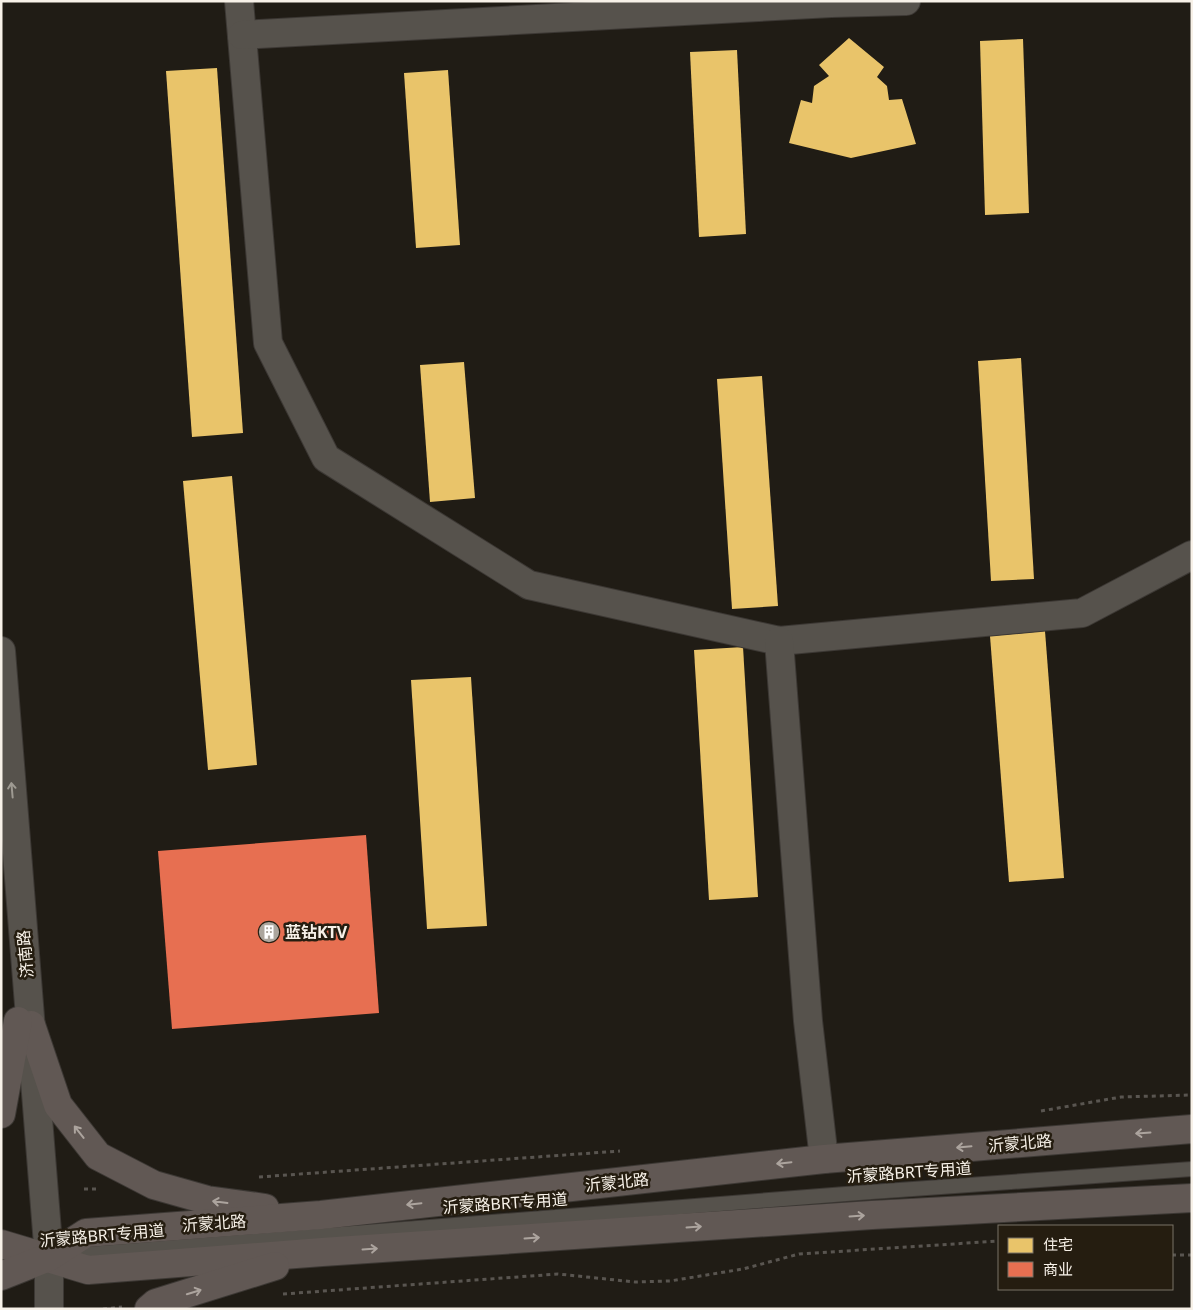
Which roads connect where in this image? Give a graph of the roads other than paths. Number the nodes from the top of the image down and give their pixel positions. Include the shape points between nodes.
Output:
1 (239, 1) edge
2 (906, 1) edge
3 (831, 2) edge
4 (242, 35) junction
5 (1192, 555) edge
6 (779, 642) junction
7 (1, 651) edge
8 (1, 816) edge
9 (24, 1023) junction
10 (1, 1114) edge
11 (1192, 1129) edge
12 (824, 1159) junction
13 (1192, 1169) edge
14 (1192, 1198) edge
15 (321, 1215) junction
16 (1, 1244) edge
17 (322, 1252) junction
18 (49, 1257) junction
19 (1, 1259) edge
20 (1, 1276) edge
21 (153, 1306) edge
22 (50, 1309) edge

1 - 4 street
2 - 3 street
3 - 4 street
4 - 6 street via 268,343 326,458 528,585
5 - 6 street via 1082,613
6 - 12 street via 808,1021
9 -> 7 street, 济南路
8 - 9 street, 济南路
9 - 10 main road
15 -> 9 main road via 207,1200 154,1185 98,1156 58,1105
9 - 18 street, 济南路 via 30,1176
11 -> 12 main road, 沂蒙北路
12 -> 15 main road, 沂蒙北路
13 - 18 lane, 沂蒙路BRT专用道
17 -> 14 main road
15 - 18 main road, 沂蒙北路 via 86,1233
16 - 18 main road
17 - 18 main road via 88,1270
21 -> 17 main road
18 - 19 lane, 沂蒙路BRT专用道
18 - 20 main road, 沂蒙北路
18 - 22 street, 济南路

